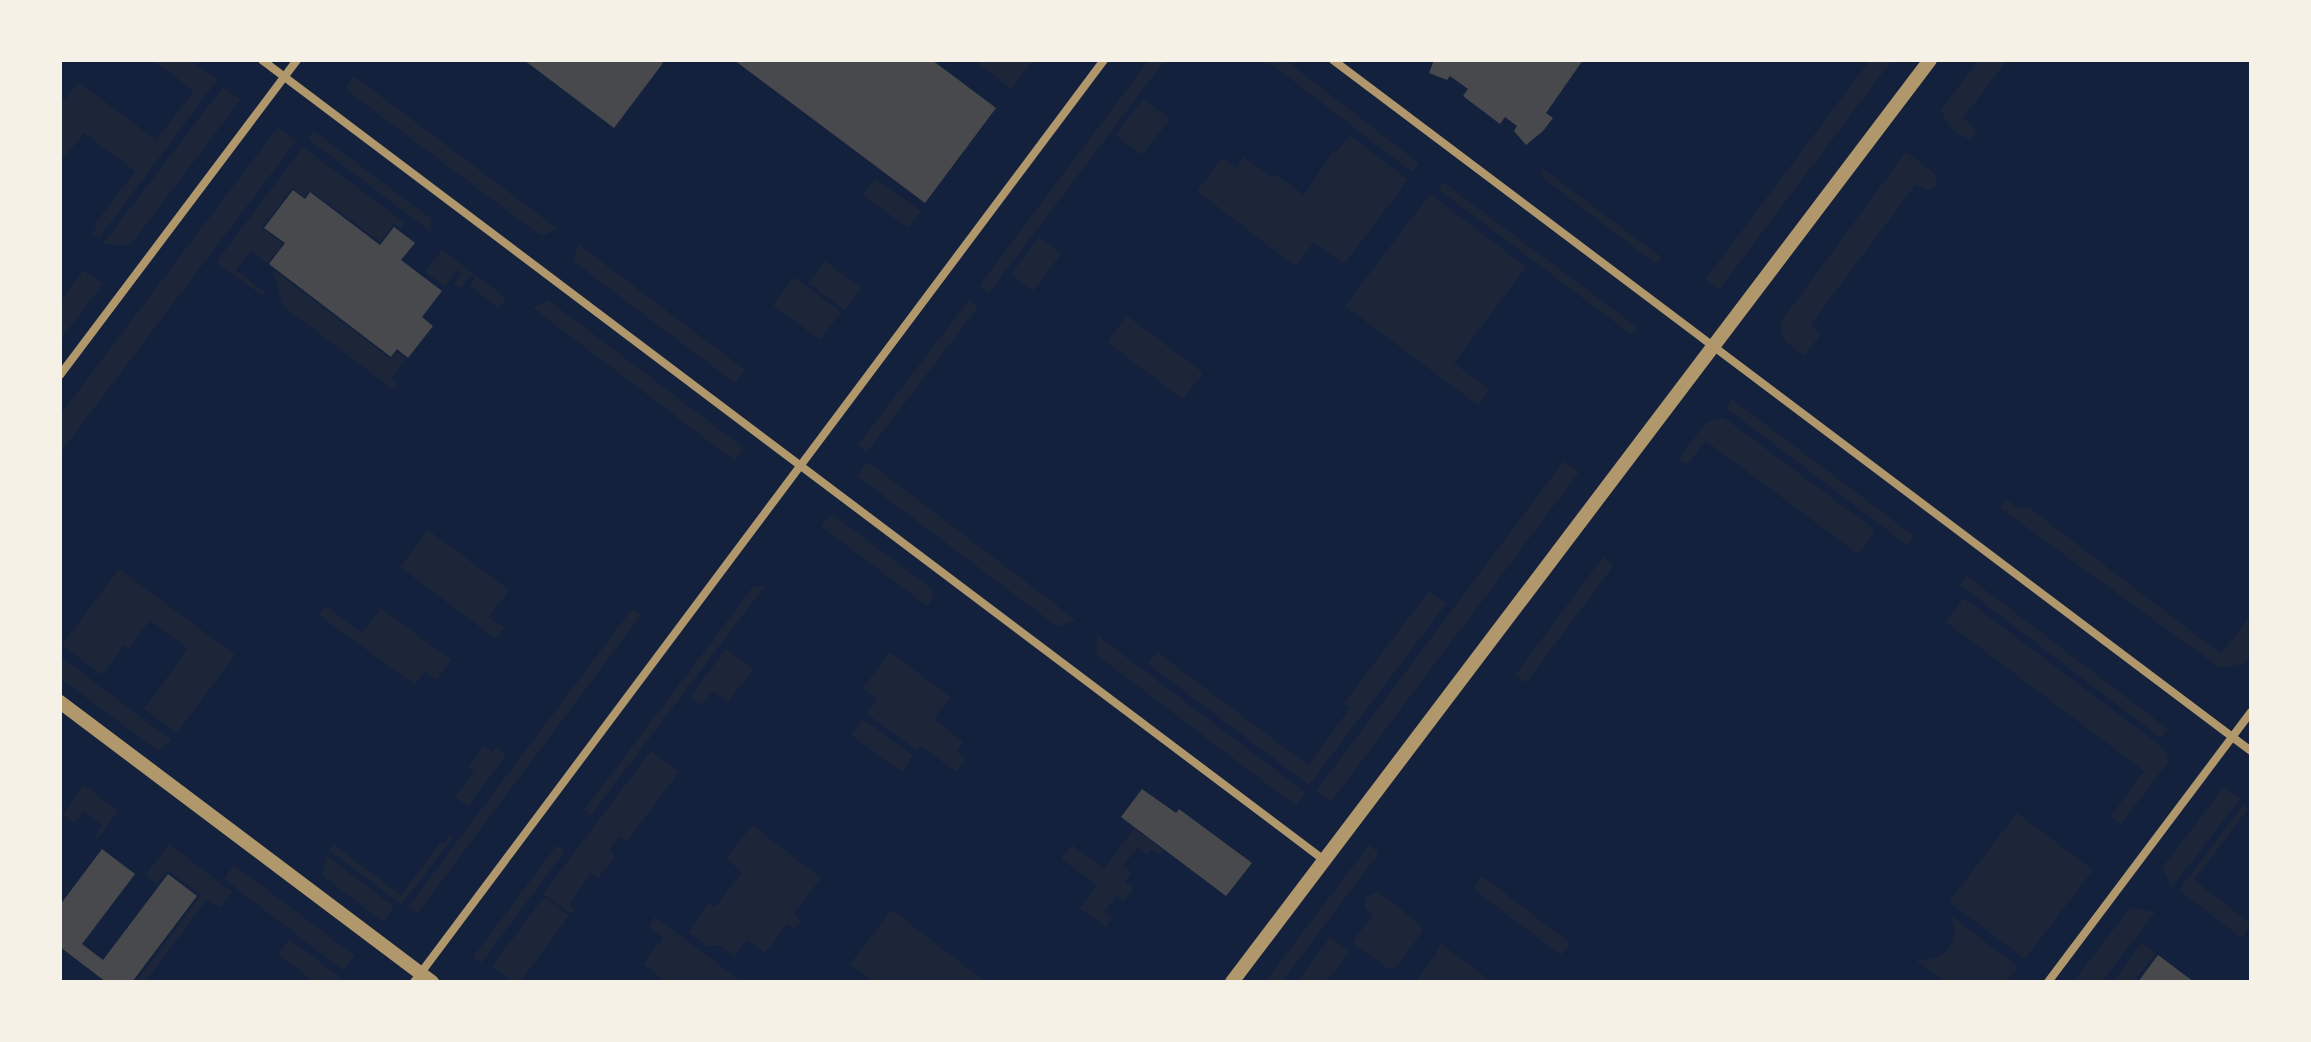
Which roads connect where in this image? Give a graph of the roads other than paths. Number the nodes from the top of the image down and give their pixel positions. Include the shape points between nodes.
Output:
1 (262, 60) edge
2 (297, 60) edge
3 (1104, 60) edge
4 (1333, 60) edge
5 (1930, 60) edge
6 (285, 77) junction
7 (1713, 346) junction
8 (60, 375) edge
9 (800, 465) junction
10 (60, 702) edge
11 (2251, 712) edge
12 (2232, 737) junction
13 (2251, 751) edge
14 (1324, 860) junction
15 (422, 979) edge
16 (1232, 982) edge
17 (2048, 982) edge

1 - 6 street
2 - 6 street
3 - 9 street
4 - 7 street
5 - 7 street
6 - 8 street
6 - 9 street
7 - 12 street
7 - 14 street
9 - 14 street
9 - 15 street
10 - 15 street
11 - 12 street
12 - 13 street
12 - 17 street
14 - 16 street

